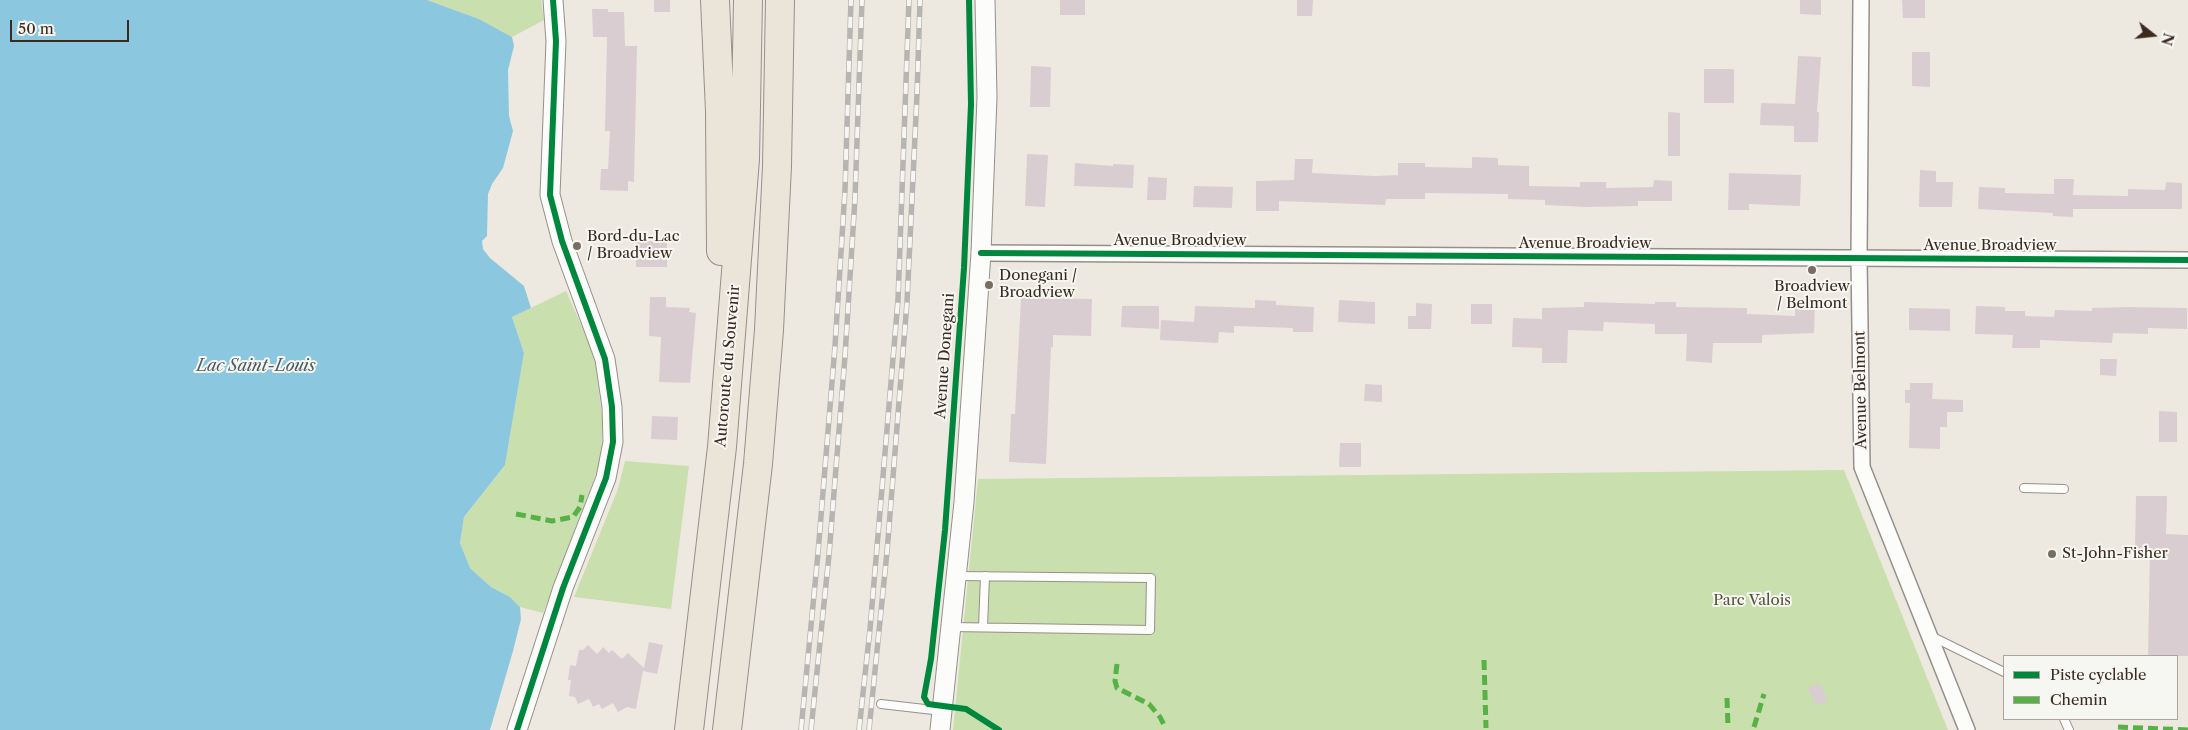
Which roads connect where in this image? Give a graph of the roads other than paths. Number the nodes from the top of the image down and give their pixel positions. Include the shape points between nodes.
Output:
1 (553, 0) edge
2 (715, 0) edge
3 (748, 0) edge
4 (780, 0) edge
5 (985, 0) edge
6 (1860, 0) edge
7 (981, 253) junction
8 (1859, 258) junction
9 (2188, 260) edge
10 (722, 447) junction
11 (2024, 488) dead end
12 (2064, 489) dead end
13 (957, 576) junction
14 (985, 576) junction
15 (952, 627) junction
16 (983, 627) junction
17 (1929, 636) junction
18 (2003, 672) edge
19 (881, 704) dead end
20 (941, 721) edge
21 (517, 730) edge
22 (690, 730) edge
23 (727, 730) edge
24 (1967, 730) edge

1 - 21 street via 556,42 550,195 562,241 605,359 613,442 606,478 563,588
2 - 10 highway via 720,112
3 - 10 highway, Autoroute du Souvenir via 745,158
4 - 23 highway via 777,166 769,330 758,464
5 - 7 street, Avenue Donegani via 987,97
6 - 8 street, Avenue Belmont
7 - 8 street, Avenue Broadview
7 - 13 street, Avenue Donegani
8 - 9 street, Avenue Broadview
8 - 17 street, Avenue Belmont via 1862,467
10 - 22 highway, Autoroute du Souvenir
11 - 12 lane
13 - 14 lane
13 - 15 street, Avenue Donegani
14 - 16 lane
14 - 16 lane via 1151,578 1150,630
15 - 16 lane
15 - 20 street, Avenue Donegani
17 - 18 lane
17 - 24 street, Avenue Belmont
19 - 20 lane

